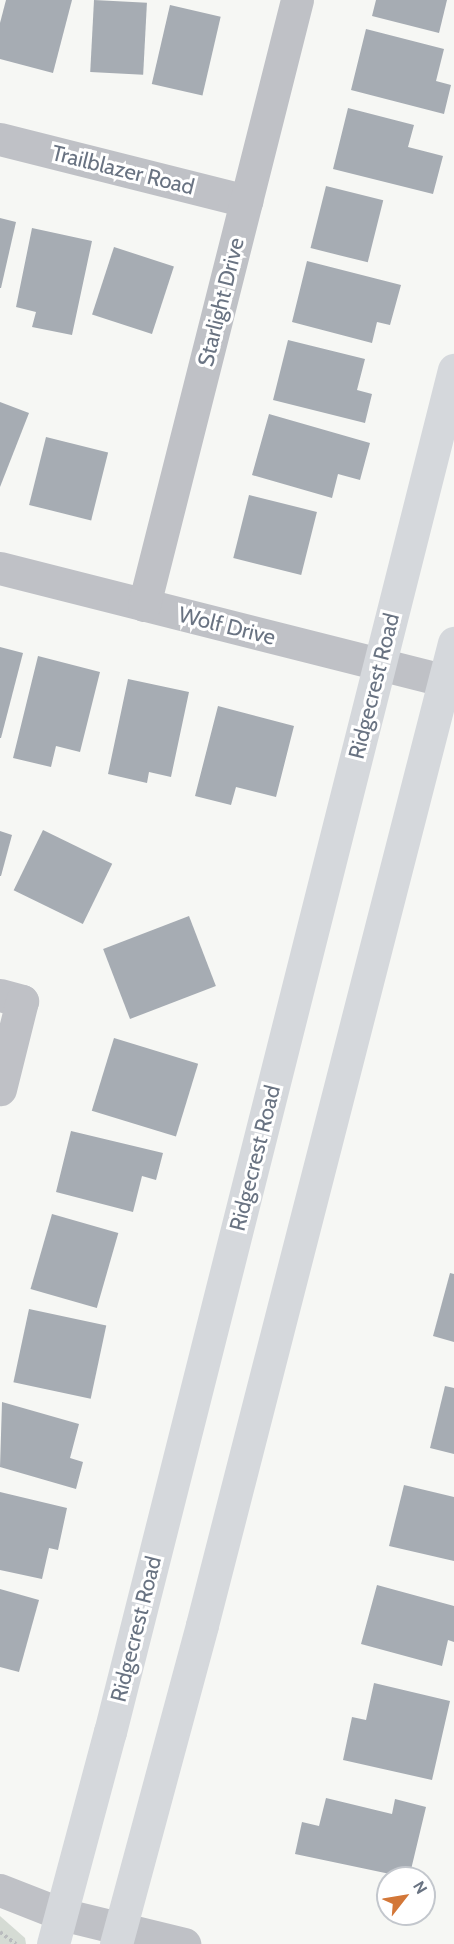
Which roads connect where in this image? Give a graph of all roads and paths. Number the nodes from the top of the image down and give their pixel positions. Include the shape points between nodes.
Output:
1 (297, 0) edge
2 (0, 139) edge
3 (246, 201) junction
4 (454, 370) edge
5 (0, 568) edge
6 (144, 605) junction
7 (454, 643) edge
8 (380, 665) junction
9 (449, 682) edge
10 (0, 995) edge
11 (0, 1089) edge
12 (0, 1890) edge
13 (57, 1929) edge
14 (0, 1932) edge
15 (118, 1937) edge
16 (15, 1944) edge
17 (184, 1944) edge

1 - 3 street, Starlight Drive
2 - 3 street, Trailblazer Road
3 - 6 street, Starlight Drive
4 - 8 main road, Ridgecrest Road
5 - 6 street, Wolf Drive
6 - 8 street, Wolf Drive
7 - 9 main road
8 - 9 street, Wolf Drive
8 - 13 main road, Ridgecrest Road via 108,1743
9 - 15 main road
10 - 11 street via 22,1001
12 - 13 street
13 - 15 street
14 - 16 path
15 - 17 street

